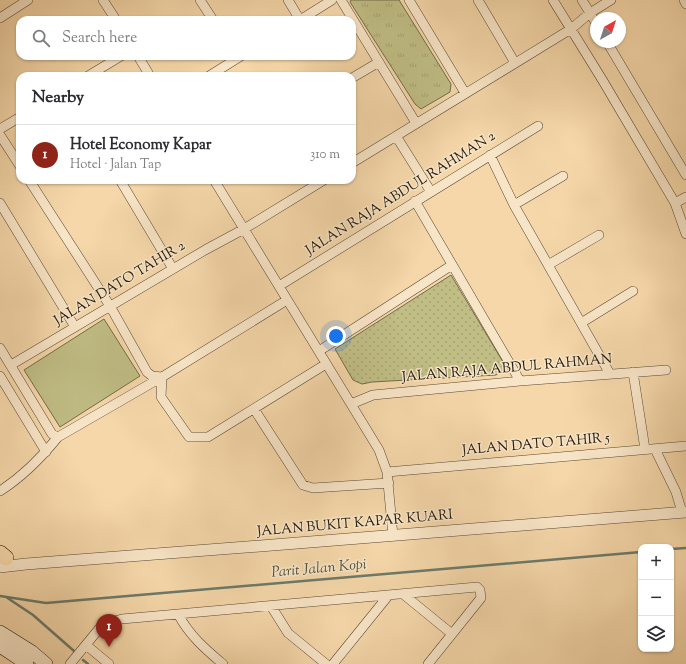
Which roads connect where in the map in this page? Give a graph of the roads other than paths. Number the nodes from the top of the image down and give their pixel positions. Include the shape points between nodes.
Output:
1 (9, 0) edge
2 (28, 0) edge
3 (103, 0) edge
4 (200, 0) edge
5 (288, 0) edge
6 (332, 0) edge
7 (341, 0) edge
8 (409, 0) edge
9 (478, 0) edge
10 (553, 0) edge
11 (582, 0) edge
12 (611, 0) edge
13 (684, 0) edge
14 (686, 4) edge
15 (15, 8) junction
16 (592, 12) edge
17 (590, 13) joint
18 (113, 16) edge
19 (210, 16) edge
20 (298, 16) edge
21 (306, 16) edge
22 (351, 16) edge
23 (0, 18) edge
24 (356, 24) edge
25 (571, 29) junction
26 (611, 48) edge
27 (115, 60) edge
28 (140, 60) edge
29 (233, 60) edge
30 (379, 62) junction
31 (516, 63) junction
32 (95, 72) edge
33 (148, 72) edge
34 (215, 72) edge
35 (356, 76) edge
36 (465, 93) junction
37 (16, 119) edge
38 (416, 123) junction
39 (538, 126) dead end
40 (0, 129) edge
41 (0, 135) edge
42 (396, 136) junction
43 (490, 155) junction
44 (16, 160) edge
45 (356, 161) edge
46 (686, 175) edge
47 (563, 176) dead end
48 (32, 184) edge
49 (122, 184) edge
50 (216, 184) edge
51 (317, 184) edge
52 (431, 192) junction
53 (686, 198) edge
54 (415, 202) junction
55 (0, 203) edge
56 (675, 203) junction
57 (514, 205) junction
58 (244, 229) junction
59 (686, 234) edge
60 (598, 236) dead end
61 (452, 265) junction
62 (548, 265) junction
63 (174, 269) junction
64 (278, 286) junction
65 (633, 291) dead end
66 (287, 300) junction
67 (110, 306) junction
68 (581, 323) junction
69 (75, 327) junction
70 (0, 348) edge
71 (318, 351) junction
72 (326, 364) junction
73 (11, 365) junction
74 (666, 370) dead end
75 (633, 372) junction
76 (610, 374) junction
77 (0, 376) edge
78 (162, 377) junction
79 (520, 381) junction
80 (351, 404) junction
81 (254, 408) junction
82 (62, 435) junction
83 (686, 446) edge
84 (645, 449) junction
85 (655, 449) junction
86 (46, 452) junction
87 (388, 472) junction
88 (389, 483) junction
89 (0, 491) edge
90 (684, 512) edge
91 (393, 536) junction
92 (1, 559) edge
93 (403, 594) junction
94 (388, 596) junction
95 (271, 606) junction
96 (178, 614) junction
97 (0, 632) edge
98 (452, 634) junction
99 (0, 646) edge
100 (84, 648) junction
101 (71, 663) edge
102 (27, 664) edge
103 (46, 664) edge
104 (109, 664) edge
105 (223, 664) edge
106 (326, 664) edge
107 (333, 664) edge
108 (428, 664) edge

1 - 15 street
2 - 15 street
3 - 18 street
4 - 19 street
5 - 20 street
6 - 21 street
7 - 22 street
8 - 36 street
9 - 31 street
10 - 25 street
11 - 17 street
12 - 16 street
13 - 14 street
15 - 23 street
17 - 25 street
24 - 30 street
25 - 31 street
25 - 56 street
26 - 46 street
27 - 32 street
28 - 33 street
29 - 34 street
30 - 35 street
30 - 38 street
31 - 36 street
36 - 38 street
37 - 40 street
38 - 42 street
39 - 43 street, JALAN RAJA ABDUL RAHMAN 2
41 - 44 street
42 - 45 street
42 - 52 street
43 - 52 street, JALAN RAJA ABDUL RAHMAN 2
43 - 57 street
47 - 57 street
48 - 67 street
49 - 63 street
50 - 58 street
51 - 58 street, JALAN DATO TAHIR 2
52 - 54 street, JALAN RAJA ABDUL RAHMAN 2
53 - 56 street
54 - 61 street
54 - 64 street, JALAN RAJA ABDUL RAHMAN 2
55 - 69 street
56 - 59 street
57 - 62 street
58 - 63 street, JALAN DATO TAHIR 2
58 - 64 street
60 - 62 street
61 - 71 street
61 - 79 street
62 - 68 street
63 - 67 street, JALAN DATO TAHIR 2
64 - 66 street
65 - 68 street
66 - 71 street
66 - 78 street
67 - 69 street, JALAN DATO TAHIR 2
67 - 78 street via 147,372 152,376
68 - 76 street
69 - 73 street, JALAN DATO TAHIR 2
70 - 73 street
71 - 72 street
72 - 80 street
72 - 81 street
73 - 82 street via 52,434
74 - 75 street, JALAN RAJA ABDUL RAHMAN
75 - 76 street, JALAN RAJA ABDUL RAHMAN
75 - 84 street
76 - 79 street, JALAN RAJA ABDUL RAHMAN
77 - 86 street
78 - 81 street via 161,396 189,437 208,437
78 - 82 street
79 - 80 street, JALAN RAJA ABDUL RAHMAN via 373,395
80 - 87 street via 379,450
81 - 88 street via 303,485 313,488
82 - 86 street
83 - 85 street, JALAN DATO TAHIR 5
84 - 85 street, JALAN DATO TAHIR 5
84 - 87 street, JALAN DATO TAHIR 5
85 - 90 street
86 - 89 street via 14,482
87 - 88 street
88 - 91 street
90 - 91 street, JALAN BUKIT KAPAR KUARI
91 - 92 street, JALAN BUKIT KAPAR KUARI via 26,564
93 - 94 street
93 - 98 street
93 - 98 street via 477,587 481,598
94 - 95 street
94 - 107 street
95 - 96 street
95 - 106 street via 288,633
96 - 100 street via 108,622 103,624
96 - 105 street via 194,639
97 - 103 main road
98 - 108 street
99 - 102 main road
100 - 101 street
100 - 104 street

